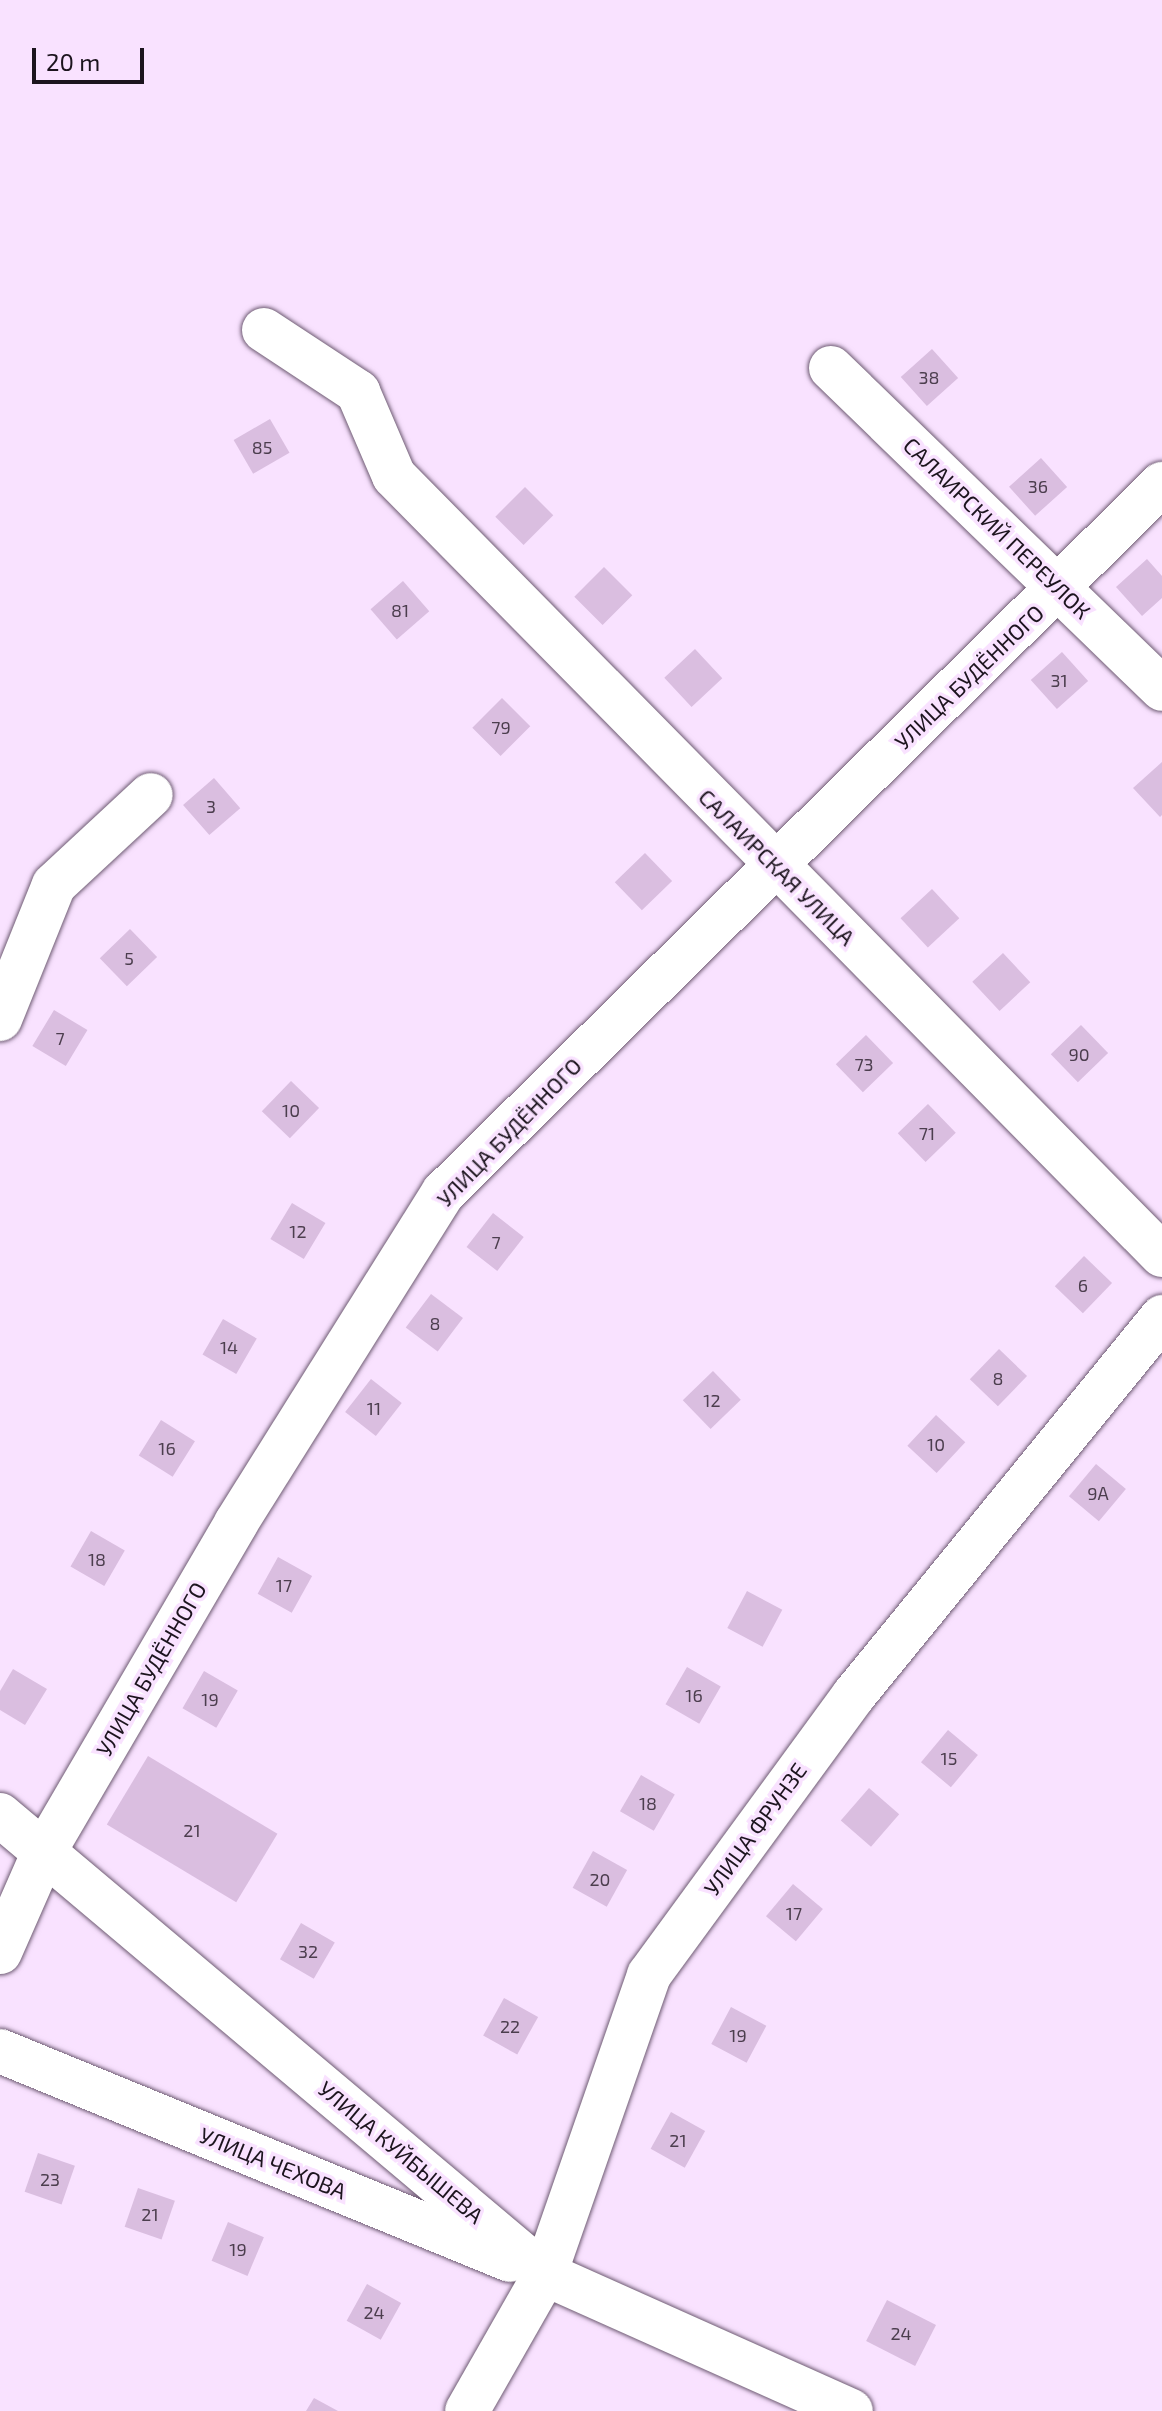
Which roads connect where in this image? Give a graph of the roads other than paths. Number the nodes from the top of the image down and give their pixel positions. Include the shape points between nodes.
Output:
1 (264, 330) dead end
2 (831, 368) dead end
3 (1162, 484) edge
4 (1060, 588) junction
5 (1162, 689) edge
6 (151, 795) dead end
7 (777, 867) junction
8 (8, 1006) edge
9 (1162, 1255) edge
10 (1162, 1317) edge
11 (0, 1815) edge
12 (44, 1852) junction
13 (0, 1952) edge
14 (0, 2051) edge
15 (545, 2274) junction
16 (467, 2411) edge
17 (851, 2411) edge

1 - 7 street, САЛАИРСКАЯ УЛИЦА via 358,392 394,476
2 - 4 street, САЛАИРСКИЙ ПЕРЕУЛОК
3 - 4 street, УЛИЦА БУДЁННОГО
4 - 5 street, САЛАИРСКИЙ ПЕРЕУЛОК
4 - 7 street, УЛИЦА БУДЁННОГО
6 - 8 street via 54,885
7 - 9 street, САЛАИРСКАЯ УЛИЦА
7 - 12 street, УЛИЦА БУДЁННОГО via 443,1193 236,1523
10 - 15 street, УЛИЦА ФРУНЗЕ via 854,1695 649,1975
11 - 12 street, УЛИЦА КУЙБЫШЕВА
12 - 13 street, УЛИЦА БУДЁННОГО
12 - 15 street, УЛИЦА КУЙБЫШЕВА
14 - 15 street, УЛИЦА ЧЕХОВА
15 - 16 street, УЛИЦА ФРУНЗЕ
15 - 17 street, УЛИЦА КУЙБЫШЕВА

